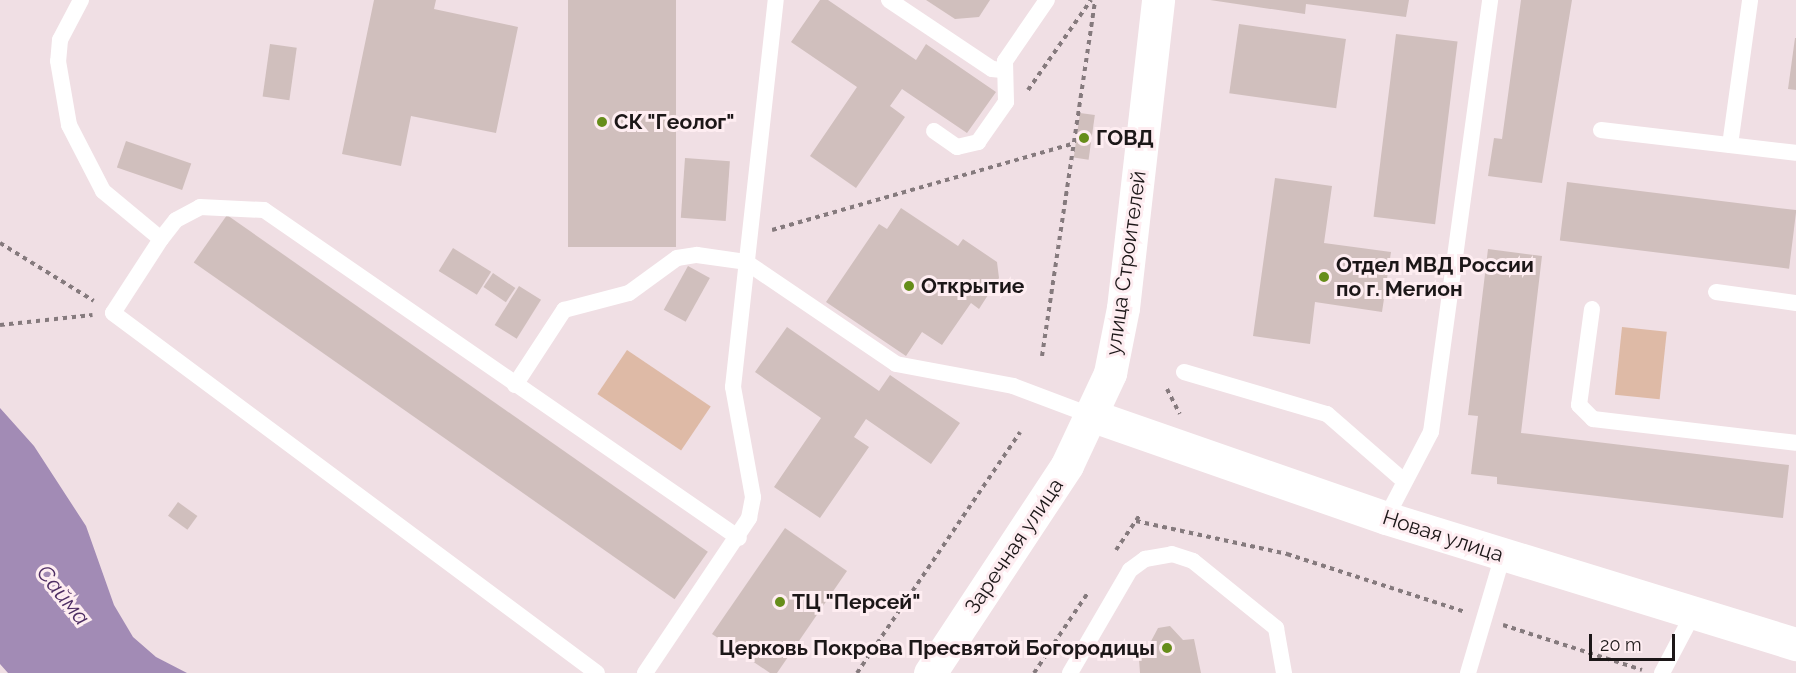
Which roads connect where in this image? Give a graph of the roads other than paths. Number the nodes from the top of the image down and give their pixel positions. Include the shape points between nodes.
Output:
1 (81, 0) edge
2 (776, 0) edge
3 (890, 0) edge
4 (1047, 0) edge
5 (1158, 0) edge
6 (1490, 0) edge
7 (1750, 0) edge
8 (1002, 69) junction
9 (1601, 130) dead end
10 (934, 131) dead end
11 (1730, 145) junction
12 (1796, 153) edge
13 (160, 239) junction
14 (746, 262) junction
15 (1716, 292) dead end
16 (1796, 303) edge
17 (1592, 309) dead end
18 (1184, 372) dead end
19 (516, 386) junction
20 (1093, 416) junction
21 (1796, 443) edge
22 (1404, 482) junction
23 (1386, 518) junction
24 (739, 538) junction
25 (1503, 555) junction
26 (1693, 614) junction
27 (1796, 644) edge
28 (597, 673) edge
29 (645, 673) edge
30 (930, 673) edge
31 (1070, 673) edge
32 (1284, 673) edge
33 (1468, 673) edge
34 (1662, 673) edge

1 - 13 lane via 60,40 58,61 69,125 103,191
2 - 14 lane
3 - 8 lane via 992,69
4 - 8 lane
5 - 20 street, улица Строителей via 1118,343
6 - 22 lane via 1431,432
7 - 11 lane
8 - 10 lane via 1006,102 978,142 957,147
9 - 11 lane
11 - 12 lane
13 - 19 lane via 176,220 200,207 264,210
13 - 28 lane via 113,313
14 - 19 lane via 687,255 670,262 645,286 573,303 564,310
14 - 20 lane via 896,364 1013,386
14 - 24 lane via 733,387 753,498
15 - 16 lane
17 - 21 lane via 1579,405 1593,419
18 - 22 lane via 1328,414
19 - 24 lane
20 - 23 street, Новая улица
20 - 30 street, Заречная улица via 1057,482
22 - 23 lane
23 - 25 street, Новая улица
24 - 29 lane
25 - 26 street, Новая улица
25 - 33 lane
26 - 27 street, Новая улица
26 - 34 lane
31 - 32 lane via 1130,570 1145,559 1172,554 1193,561 1276,628

